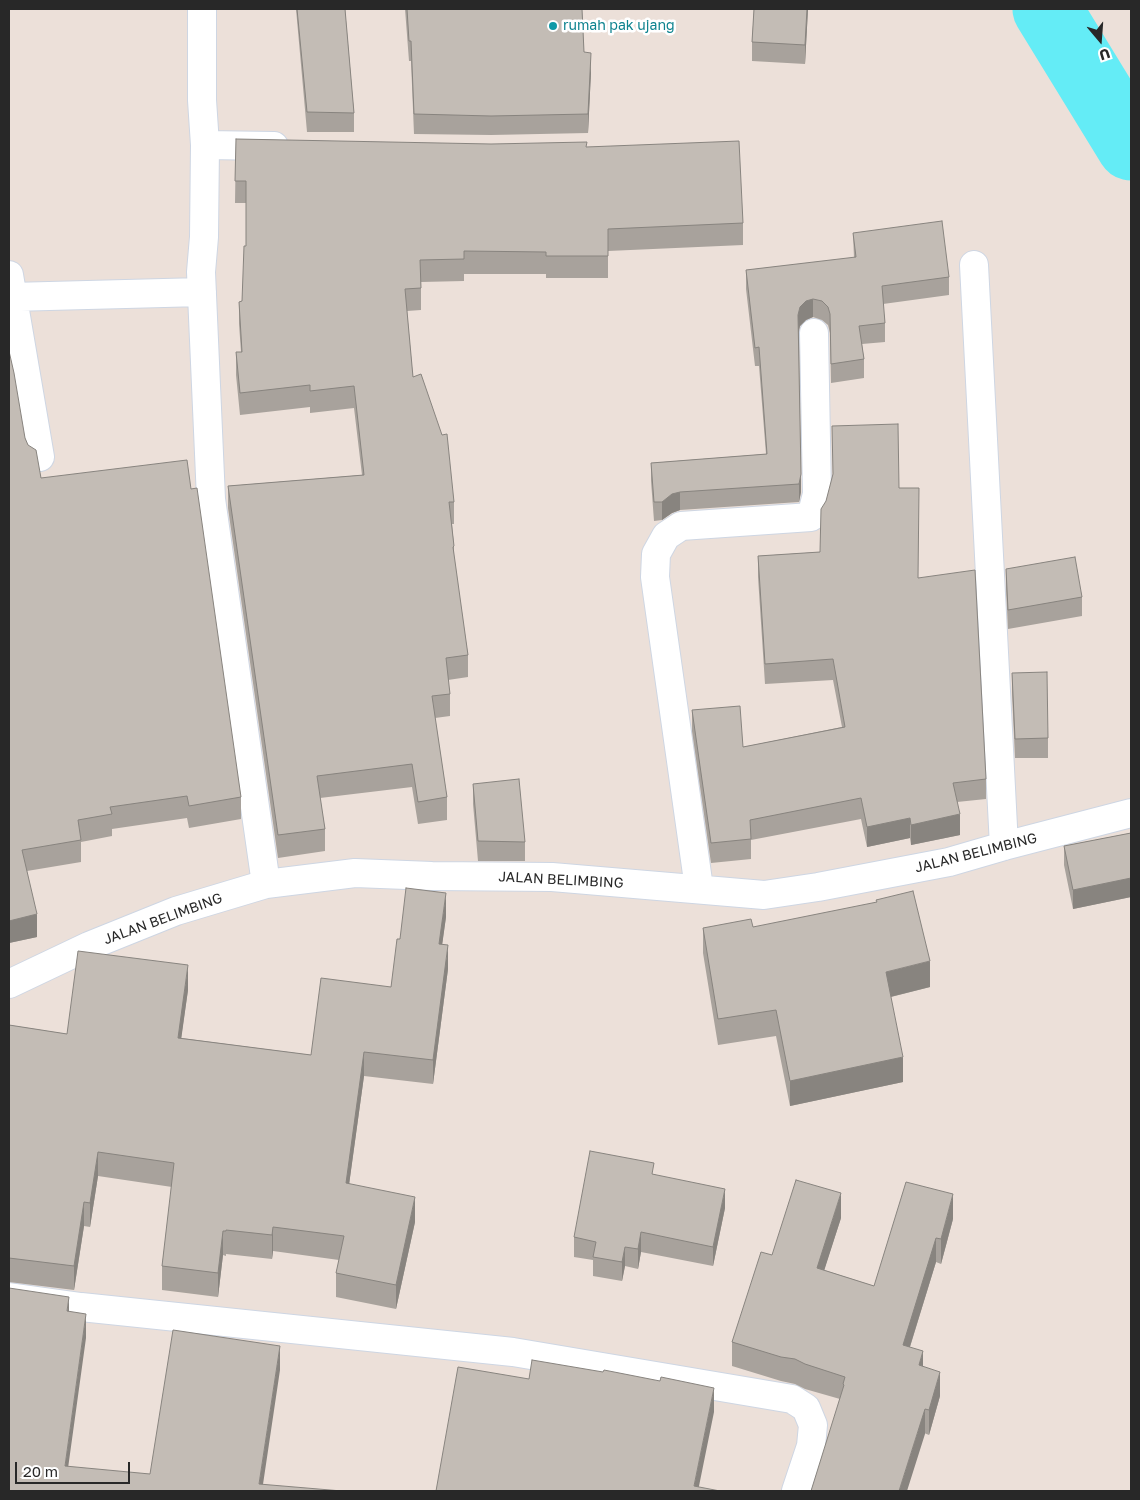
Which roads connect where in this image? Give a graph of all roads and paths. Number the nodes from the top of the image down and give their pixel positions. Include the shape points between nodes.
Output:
1 (202, 9) edge
2 (205, 145) junction
3 (294, 147) edge
4 (974, 265) dead end
5 (10, 286) edge
6 (202, 292) junction
7 (814, 332) dead end
8 (40, 457) dead end
9 (1128, 814) edge
10 (1004, 846) junction
11 (266, 884) junction
12 (699, 888) junction
13 (9, 984) edge
14 (9, 1297) edge
15 (796, 1491) edge

1 - 2 street
2 - 3 street
2 - 6 street
4 - 10 street
5 - 6 street
5 - 8 street
6 - 11 street via 211,499
7 - 12 street via 817,494 811,517 681,526 666,536 656,554 655,577
9 - 10 street, JALAN BELIMBING
10 - 12 street, JALAN BELIMBING via 949,862 764,895
11 - 12 street, JALAN BELIMBING via 354,873 552,876
11 - 13 street, JALAN BELIMBING via 176,911 89,946
14 - 15 street via 513,1352 792,1399 806,1408 813,1424 811,1446

